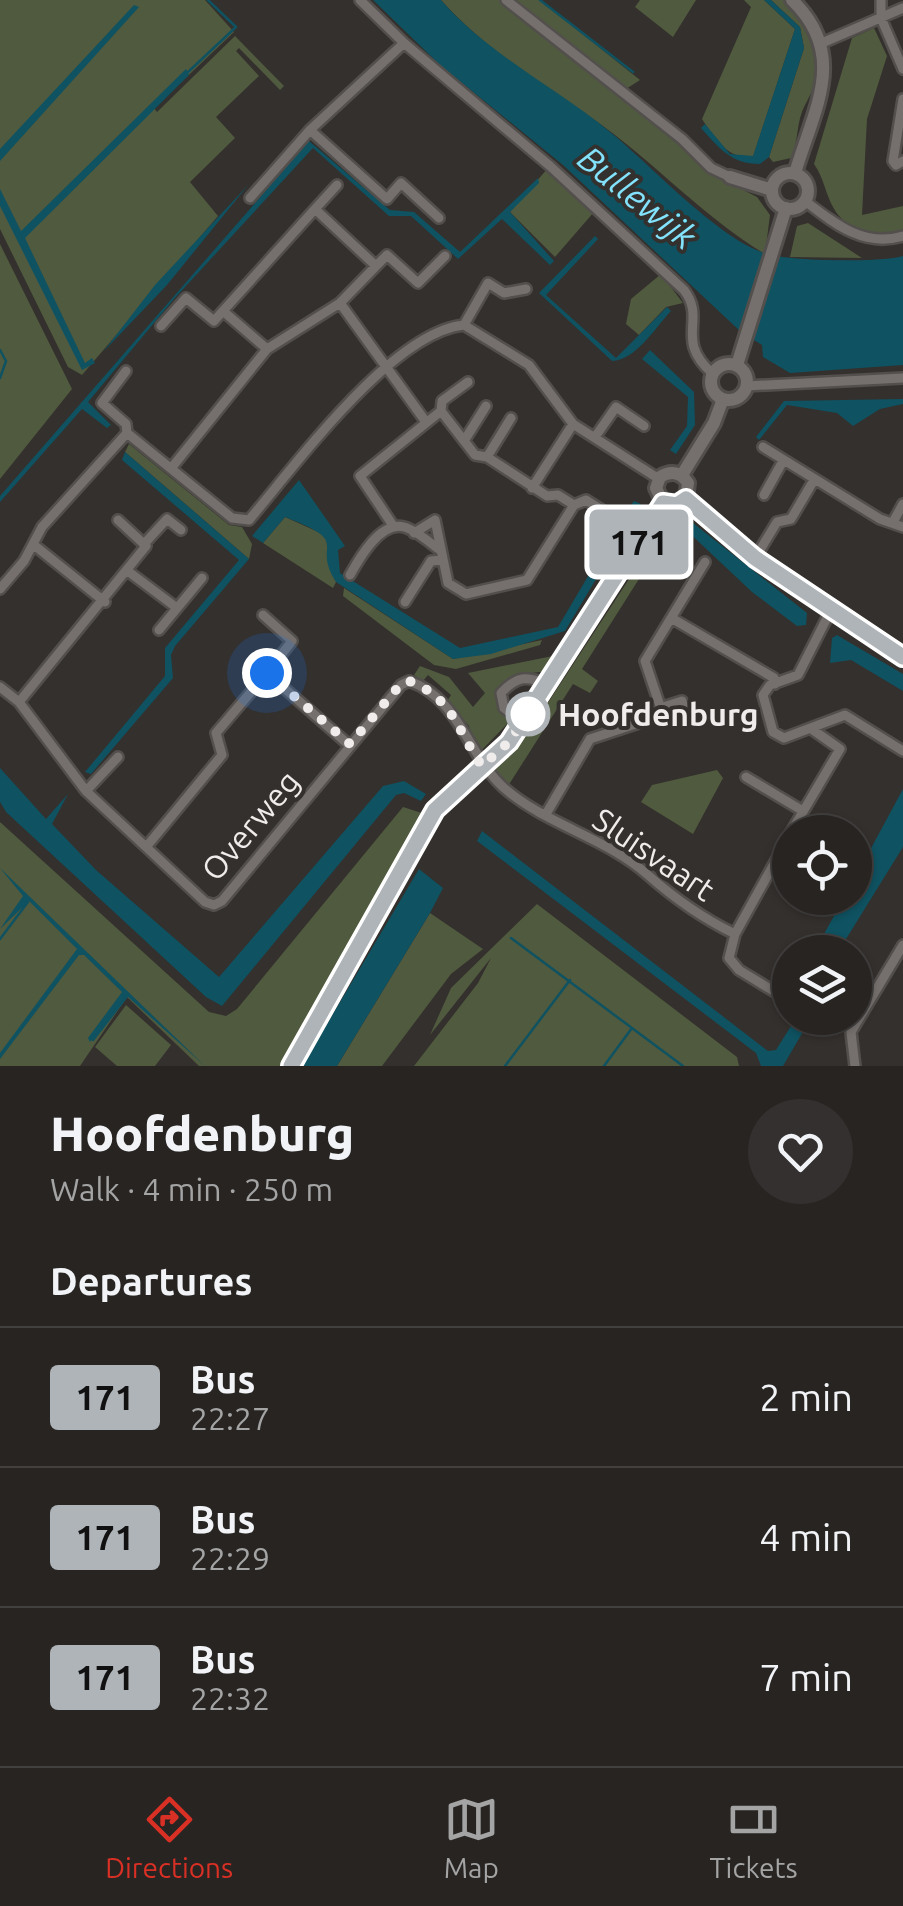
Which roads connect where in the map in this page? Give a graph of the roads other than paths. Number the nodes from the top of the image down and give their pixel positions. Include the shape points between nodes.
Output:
1 (360, 0) edge
2 (506, 0) edge
3 (792, 0) edge
4 (881, 0) edge
5 (903, 8) edge
6 (881, 18) junction
7 (822, 43) junction
8 (404, 44) junction
9 (903, 69) edge
10 (903, 99) edge
11 (310, 130) junction
12 (900, 163) edge
13 (796, 173) junction
14 (730, 177) joint
15 (337, 185) dead end
16 (772, 190) junction
17 (250, 198) dead end
18 (805, 201) junction
19 (786, 208) junction
20 (314, 209) junction
21 (439, 218) dead end
22 (903, 236) edge
23 (445, 256) dead end
24 (376, 266) junction
25 (526, 289) dead end
26 (340, 304) junction
27 (223, 311) junction
28 (464, 325) junction
29 (160, 326) dead end
30 (266, 349) junction
31 (737, 365) junction
32 (387, 368) junction
33 (126, 371) dead end
34 (712, 373) junction
35 (903, 378) edge
36 (468, 382) dead end
37 (746, 386) junction
38 (613, 394) dead end
39 (724, 399) junction
40 (486, 406) dead end
41 (616, 407) junction
42 (441, 411) junction
43 (511, 418) dead end
44 (426, 422) junction
45 (574, 424) junction
46 (644, 426) dead end
47 (127, 433) junction
48 (595, 437) junction
49 (464, 441) junction
50 (763, 447) dead end
51 (487, 457) junction
52 (783, 461) junction
53 (172, 466) junction
54 (682, 475) junction
55 (660, 479) junction
56 (814, 480) junction
57 (532, 488) junction
58 (764, 494) dead end
59 (686, 499) junction
60 (663, 503) junction
61 (903, 504) edge
62 (574, 505) junction
63 (613, 517) dead end
64 (118, 520) dead end
65 (898, 524) edge
66 (394, 527) junction
67 (181, 530) dead end
68 (414, 533) junction
69 (34, 544) junction
70 (144, 544) junction
71 (441, 555) junction
72 (755, 558) junction
73 (705, 562) dead end
74 (129, 572) junction
75 (350, 575) dead end
76 (202, 578) dead end
77 (0, 588) edge
78 (105, 602) junction
79 (405, 602) dead end
80 (177, 608) junction
81 (830, 612) junction
82 (264, 615) dead end
83 (673, 619) junction
84 (158, 630) dead end
85 (903, 657) edge
86 (267, 673) junction
87 (548, 684) junction
88 (775, 684) junction
89 (0, 686) edge
90 (18, 702) junction
91 (660, 708) junction
92 (522, 722) junction
93 (688, 722) dead end
94 (813, 730) junction
95 (350, 744) junction
96 (903, 751) edge
97 (118, 756) dead end
98 (482, 766) junction
99 (746, 777) dead end
100 (86, 791) junction
101 (803, 811) junction
102 (546, 814) junction
103 (801, 815) edge
104 (147, 846) junction
105 (772, 867) edge
106 (734, 934) junction
107 (903, 945) edge
108 (772, 990) edge
109 (850, 1064) edge
110 (290, 1066) edge

1 - 8 street
2 - 14 street
3 - 7 street
4 - 6 street
5 - 6 street
6 - 7 street
6 - 9 street
7 - 13 street via 823,84
8 - 11 street
8 - 34 street via 684,290 692,305 692,348
10 - 12 street via 894,144
11 - 17 street
11 - 21 street via 387,199 401,183
13 - 16 street via 780,176
13 - 18 street via 808,184
14 - 16 street
15 - 20 street
16 - 19 street
18 - 19 street
18 - 22 street via 854,235
19 - 31 street
20 - 24 street
20 - 27 street
23 - 24 street via 418,283 386,255
24 - 26 street
25 - 28 street via 504,293 488,284
26 - 30 street
26 - 32 street
27 - 29 street via 214,321 186,298
27 - 30 street
28 - 32 street via 436,333
28 - 45 street via 529,365
30 - 53 street
31 - 34 street
31 - 37 street
32 - 44 street
32 - 53 street via 362,387 249,520 232,518
33 - 47 street via 102,399
34 - 39 street via 712,389
35 - 37 street
36 - 42 street via 442,401
37 - 39 street via 740,396
38 - 41 street
39 - 54 street
40 - 49 street
41 - 46 street
41 - 48 street
42 - 44 street
42 - 49 street
43 - 51 street
44 - 66 street via 360,476
45 - 48 street
45 - 57 street
47 - 53 street
47 - 69 street
48 - 55 street
49 - 51 street via 475,455
50 - 52 street
51 - 57 street
52 - 56 street
52 - 58 street
54 - 55 street via 670,472
54 - 59 street
55 - 60 street via 656,493
56 - 65 street
56 - 72 street via 791,519 777,522
57 - 62 street
59 - 60 street
59 - 72 street
60 - 87 street
61 - 65 street
62 - 63 street via 586,500
62 - 71 street via 526,580 466,594 448,583
64 - 70 street
66 - 68 street
66 - 75 street via 367,546
67 - 70 street via 168,519
68 - 71 street
68 - 71 street via 435,520
69 - 77 street
69 - 78 street
70 - 74 street
71 - 79 street
72 - 81 street
73 - 83 street
74 - 78 street
74 - 80 street
76 - 80 street
78 - 90 street
80 - 84 street
81 - 85 street
81 - 88 street via 798,675
82 - 86 street via 292,641
83 - 88 street
83 - 91 street via 645,661
86 - 95 street
86 - 104 street via 216,733 222,756
87 - 92 street
87 - 92 street via 529,676 501,693 504,708
88 - 94 street via 763,695 774,732 784,738
89 - 90 street, Overweg
90 - 100 street, Overweg
91 - 93 street via 682,701
91 - 102 street, Sluisvaart via 663,715 590,739
92 - 98 street
94 - 96 street via 845,714
94 - 101 street, Sluisvaart via 840,749
95 - 98 street, Overweg via 409,681 457,717
95 - 104 street, Overweg via 222,901 205,902
97 - 100 street
98 - 102 street, Sluisvaart
98 - 110 street via 435,810
99 - 101 street
100 - 104 street, Overweg
101 - 103 street, Sluisvaart
102 - 106 street, Sluisvaart
105 - 106 street, Sluisvaart
106 - 108 street, Sluisvaart via 729,958
107 - 109 street via 851,1032

